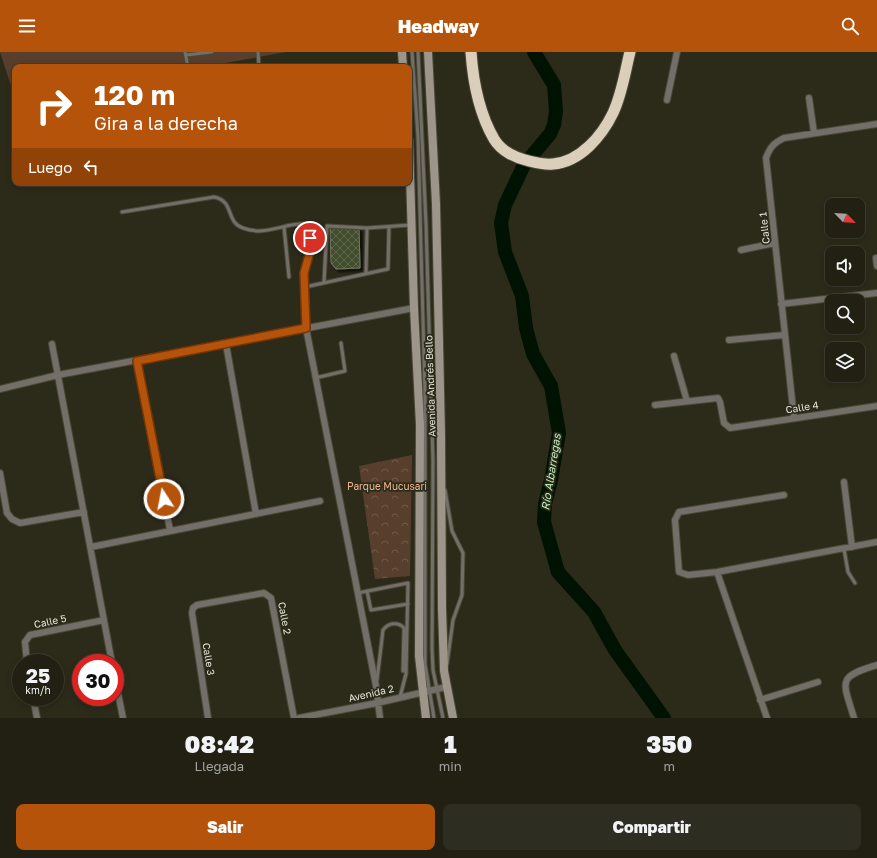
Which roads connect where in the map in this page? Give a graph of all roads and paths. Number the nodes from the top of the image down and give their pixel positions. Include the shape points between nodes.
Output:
1 (212, 52) edge
2 (258, 52) edge
3 (402, 52) edge
4 (412, 52) edge
5 (418, 52) edge
6 (428, 52) edge
7 (471, 52) edge
8 (630, 52) edge
9 (677, 52) edge
10 (186, 54) edge
11 (188, 64) edge
12 (259, 64) edge
13 (403, 64) edge
14 (809, 98) dead end
15 (666, 100) dead end
16 (877, 124) edge
17 (814, 133) junction
18 (411, 186) edge
19 (122, 212) dead end
20 (412, 225) junction
21 (284, 227) junction
22 (367, 228) junction
23 (389, 228) junction
24 (775, 243) junction
25 (741, 250) dead end
26 (876, 258) dead end
27 (877, 266) edge
28 (304, 273) joint
29 (366, 273) junction
30 (289, 277) dead end
31 (324, 282) junction
32 (303, 288) junction
33 (877, 293) edge
34 (781, 304) junction
35 (414, 308) junction
36 (306, 328) junction
37 (784, 335) junction
38 (729, 340) dead end
39 (341, 343) dead end
40 (52, 344) dead end
41 (226, 344) junction
42 (674, 356) dead end
43 (137, 361) junction
44 (58, 375) junction
45 (315, 378) junction
46 (0, 389) edge
47 (687, 401) junction
48 (655, 405) dead end
49 (877, 406) edge
50 (794, 418) junction
51 (0, 473) edge
52 (442, 482) junction
53 (844, 482) dead end
54 (784, 495) dead end
55 (320, 501) dead end
56 (84, 512) junction
57 (256, 514) junction
58 (170, 530) junction
59 (877, 542) edge
60 (91, 547) junction
61 (852, 547) junction
62 (844, 549) junction
63 (717, 572) junction
64 (855, 582) dead end
65 (367, 591) junction
66 (357, 593) junction
67 (408, 604) junction
68 (197, 605) joint
69 (104, 620) junction
70 (27, 654) edge
71 (110, 654) edge
72 (877, 665) edge
73 (403, 671) dead end
74 (444, 672) junction
75 (818, 682) dead end
76 (376, 686) junction
77 (446, 687) junction
78 (436, 689) junction
79 (425, 692) junction
80 (400, 697) junction
81 (760, 700) junction
82 (378, 703) junction
83 (35, 706) edge
84 (121, 706) edge
85 (37, 718) edge
86 (123, 718) edge
87 (208, 718) edge
88 (294, 718) edge
89 (299, 718) edge
90 (380, 718) edge
91 (426, 718) edge
92 (434, 718) edge
93 (443, 718) edge
94 (453, 718) edge
95 (767, 718) edge
96 (854, 718) edge

1 - 10 lane
2 - 12 lane
3 - 13 street
4 - 79 lane via 418,137 425,394
5 - 78 lane via 433,446 432,624
6 - 52 street, Avenida Andrés Bello via 436,204
7 - 8 highway via 473,80 483,114 495,140 516,158 552,165 564,163 582,152 613,114
9 - 15 street
10 - 11 lane
14 - 17 street
16 - 17 street, Calle 1
17 - 24 street, Calle 1 via 784,138 769,148 766,158
18 - 20 street, Avenida Andrés Bello
19 - 21 lane via 214,197 222,198 226,202 232,219 242,228 266,230
20 - 23 lane
20 - 35 street, Avenida Andrés Bello
21 - 28 lane via 307,224 310,228 311,248
21 - 30 lane
22 - 23 lane
22 - 29 lane
22 - 31 lane via 327,226
23 - 29 lane via 388,269
24 - 25 street
24 - 34 street, Calle 1
26 - 27 street
28 - 32 street
29 - 31 lane
31 - 32 lane
32 - 36 street
33 - 34 street
34 - 37 street, Calle 1
35 - 36 street
35 - 79 street, Avenida Andrés Bello via 420,425 419,656
36 - 41 street
36 - 45 street
37 - 38 street
37 - 50 street, Calle 1
39 - 45 lane via 344,371
40 - 44 street
41 - 43 street
41 - 57 street
42 - 47 street
43 - 44 street
43 - 58 street
44 - 46 street
44 - 56 street
45 - 66 street
47 - 48 street
47 - 50 street, Calle 4 via 718,398 724,423 730,428
49 - 50 street, Calle 4
51 - 56 street via 7,513 20,523
52 - 74 street, Avenida Andrés Bello
52 - 74 lane via 452,531 463,553 462,595 453,620 448,662
53 - 61 street
54 - 63 street via 681,511 677,514 679,572 688,576
55 - 57 street
56 - 60 street
57 - 58 street
58 - 60 street
59 - 61 street
60 - 69 street
61 - 62 street
62 - 63 street
62 - 64 lane via 848,572
63 - 81 street
65 - 66 lane
65 - 67 lane via 371,610
65 - 67 lane via 408,583
66 - 76 street
67 - 80 lane via 406,674
68 - 87 street, Calle 3 via 192,613
68 - 88 street, Calle 2 via 264,594 271,598
69 - 70 street, Calle 5 via 30,635 25,642
69 - 71 street
72 - 96 street via 856,671 847,679 846,691
73 - 76 lane via 404,628 401,625 390,625 383,630
74 - 77 street, Avenida Andrés Bello
75 - 81 street
76 - 82 street
77 - 78 street, Avenida 2
77 - 94 street, Avenida Andrés Bello
78 - 79 street, Avenida 2
78 - 93 lane
79 - 80 street, Avenida 2
79 - 91 street, Avenida Andrés Bello
79 - 92 lane
80 - 82 street, Avenida 2
81 - 95 street
82 - 89 street, Avenida 2
82 - 90 street
83 - 85 street
84 - 86 street

